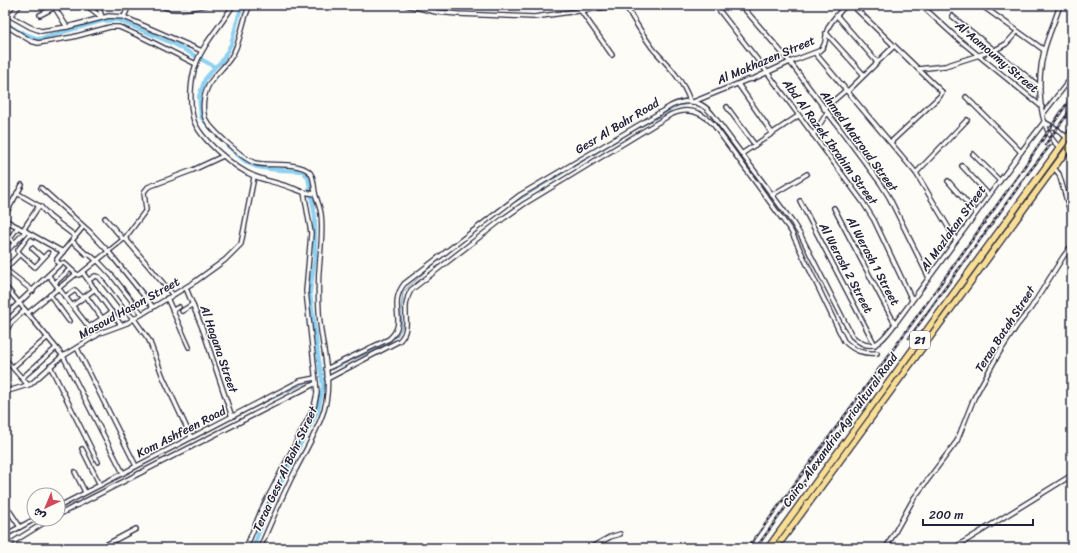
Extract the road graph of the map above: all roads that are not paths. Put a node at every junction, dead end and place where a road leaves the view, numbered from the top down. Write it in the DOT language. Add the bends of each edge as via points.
graph roads {
  1 [pos="59,5"];
  2 [pos="87,5"];
  3 [pos="98,5"];
  4 [pos="129,5"];
  5 [pos="161,5"];
  6 [pos="207,5"];
  7 [pos="233,5"];
  8 [pos="250,5"];
  9 [pos="406,5"];
  10 [pos="624,5"];
  11 [pos="715,5"];
  12 [pos="741,5"];
  13 [pos="846,5"];
  14 [pos="852,5"];
  15 [pos="921,5"];
  16 [pos="981,5"];
  17 [pos="1060,5"];
  18 [pos="18,6"];
  19 [pos="986,7"];
  20 [pos="55,8"];
  21 [pos="581,11"];
  22 [pos="5,13"];
  23 [pos="40,15"];
  24 [pos="10,16"];
  25 [pos="837,16"];
  26 [pos="952,16"];
  27 [pos="101,17"];
  28 [pos="124,17"];
  29 [pos="5,25"];
  30 [pos="66,27"];
  31 [pos="1017,32"];
  32 [pos="826,33"];
  33 [pos="894,46"];
  34 [pos="994,50"];
  35 [pos="1044,50"];
  36 [pos="202,51"];
  37 [pos="815,53"];
  38 [pos="612,55"];
  39 [pos="977,55"];
  40 [pos="790,62"];
  41 [pos="877,62"];
  42 [pos="196,64"];
  43 [pos="918,69"];
  44 [pos="767,72"];
  45 [pos="864,75"];
  46 [pos="1072,77"];
  47 [pos="738,84"];
  48 [pos="1040,87"];
  49 [pos="847,90"];
  50 [pos="966,97"];
  51 [pos="692,101"];
  52 [pos="727,107"];
  53 [pos="1042,107"];
  54 [pos="824,109"];
  55 [pos="661,111"];
  56 [pos="827,113"];
  57 [pos="1043,114"];
  58 [pos="798,116"];
  59 [pos="665,119"];
  60 [pos="967,120"];
  61 [pos="1044,122"];
  62 [pos="1072,131"];
  63 [pos="772,133"];
  64 [pos="813,136"];
  65 [pos="1067,138"];
  66 [pos="891,142"];
  67 [pos="1072,143"];
  68 [pos="755,145"];
  69 [pos="1059,147"];
  70 [pos="1021,152"];
  71 [pos="743,153"];
  72 [pos="973,154"];
  73 [pos="223,156"];
  74 [pos="962,166"];
  75 [pos="1054,168"];
  76 [pos="916,173"];
  77 [pos="807,174"];
  78 [pos="254,176"];
  79 [pos="948,181"];
  80 [pos="1000,181"];
  81 [pos="22,185"];
  82 [pos="41,188"];
  83 [pos="306,192"];
  84 [pos="17,193"];
  85 [pos="314,194"];
  86 [pos="772,195"];
  87 [pos="989,195"];
  88 [pos="800,201"];
  89 [pos="39,206"];
  90 [pos="834,208"];
  91 [pos="976,213"];
  92 [pos="5,215"];
  93 [pos="105,218"];
  94 [pos="1072,218"];
  95 [pos="5,220"];
  96 [pos="18,227"];
  97 [pos="83,227"];
  98 [pos="1072,228"];
  99 [pos="24,231"];
  100 [pos="1072,232"];
  101 [pos="30,234"];
  102 [pos="76,236"];
  103 [pos="124,238"];
  104 [pos="956,240"];
  105 [pos="72,241"];
  106 [pos="15,243"];
  107 [pos="1072,245"];
  108 [pos="32,248"];
  109 [pos="108,251"];
  110 [pos="63,252"];
  111 [pos="5,253"];
  112 [pos="48,253"];
  113 [pos="19,254"];
  114 [pos="44,258"];
  115 [pos="97,260"];
  116 [pos="60,264"];
  117 [pos="5,269"];
  118 [pos="70,269"];
  119 [pos="83,273"];
  120 [pos="76,274"];
  121 [pos="49,276"];
  122 [pos="928,278"];
  123 [pos="89,280"];
  124 [pos="55,283"];
  125 [pos="6,288"];
  126 [pos="59,288"];
  127 [pos="186,288"];
  128 [pos="95,289"];
  129 [pos="33,291"];
  130 [pos="50,295"];
  131 [pos="173,295"];
  132 [pos="65,297"];
  133 [pos="84,297"];
  134 [pos="167,298"];
  135 [pos="912,300"];
  136 [pos="19,302"];
  137 [pos="194,304"];
  138 [pos="72,306"];
  139 [pos="153,307"];
  140 [pos="179,307"];
  141 [pos="173,310"];
  142 [pos="182,310"];
  143 [pos="26,311"];
  144 [pos="112,312"];
  145 [pos="6,314"];
  146 [pos="142,314"];
  147 [pos="102,318"];
  148 [pos="134,319"];
  149 [pos="69,321"];
  150 [pos="895,324"];
  151 [pos="122,325"];
  152 [pos="89,327"];
  153 [pos="5,332"];
  154 [pos="96,336"];
  155 [pos="48,337"];
  156 [pos="876,344"];
  157 [pos="189,346"];
  158 [pos="56,348"];
  159 [pos="77,348"];
  160 [pos="877,353"];
  161 [pos="63,356"];
  162 [pos="5,359"];
  163 [pos="50,366"];
  164 [pos="12,367"];
  165 [pos="326,369"];
  166 [pos="22,378"];
  167 [pos="315,378"];
  168 [pos="327,380"];
  169 [pos="316,384"];
  170 [pos="28,385"];
  171 [pos="5,392"];
  172 [pos="232,417"];
  173 [pos="191,437"];
  174 [pos="82,449"];
  175 [pos="98,462"];
  176 [pos="136,466"];
  177 [pos="75,472"];
  178 [pos="123,473"];
  179 [pos="1072,475"];
  180 [pos="100,485"];
  181 [pos="85,492"];
  182 [pos="66,503"];
  183 [pos="5,504"];
  184 [pos="66,511"];
  185 [pos="26,524"];
  186 [pos="20,527"];
  187 [pos="37,527"];
  188 [pos="136,529"];
  189 [pos="5,530"];
  190 [pos="6,534"];
  191 [pos="620,534"];
  192 [pos="5,546"];
  193 [pos="100,548"];
  194 [pos="246,548"];
  195 [pos="260,548"];
  196 [pos="590,548"];
  197 [pos="621,548"];
  198 [pos="633,548"];
  199 [pos="768,548"];
  200 [pos="776,548"];
  201 [pos="886,548"];
  202 [pos="954,548"];
  1 -- 20 [label="street"];
  2 -- 27 [label="street"];
  3 -- 27 [label="street"];
  4 -- 28 [label="street"];
  5 -- 6 [label="street" via="172,10"];
  7 -- 36 [label="street"];
  8 -- 85 [label="street, Teraa Gesr Al Bahr Street" via="233,55 208,84 204,115 218,134 252,162 308,170"];
  9 -- 21 [label="street" via="436,12 476,16 534,17"];
  10 -- 21 [label="street"];
  10 -- 51 [label="street"];
  11 -- 44 [label="street, Abd Al Razek Ibrahim Street"];
  12 -- 40 [label="street, Ahmed Matroud Street"];
  13 -- 25 [label="street, Al Makhazen Street"];
  14 -- 33 [label="street"];
  15 -- 39 [label="street, Al Aamoumy Street"];
  16 -- 19 [label="street"];
  17 -- 35 [label="street"];
  18 -- 24 [label="street"];
  19 -- 31 [label="street"];
  20 -- 23 [label="street"];
  20 -- 30 [label="street"];
  21 -- 38 [label="street"];
  22 -- 24 [label="street"];
  24 -- 30 [label="street" via="41,31"];
  25 -- 32 [label="street, Al Makhazen Street" via="828,26"];
  25 -- 41 [label="street"];
  26 -- 34 [label="street"];
  27 -- 28 [label="street"];
  27 -- 30 [label="street"];
  28 -- 36 [label="street"];
  29 -- 42 [label="street" via="31,42 38,43 73,37 110,26 119,27"];
  31 -- 34 [label="street" via="1006,44"];
  31 -- 35 [label="street"];
  32 -- 37 [label="street, Al Makhazen Street" via="824,46"];
  32 -- 45 [label="street"];
  33 -- 41 [label="street"];
  33 -- 43 [label="street"];
  34 -- 39 [label="street"];
  34 -- 48 [label="street"];
  35 -- 48 [label="street"];
  36 -- 42 [label="street"];
  37 -- 40 [label="street, Al Makhazen Street"];
  37 -- 49 [label="street"];
  39 -- 43 [label="street" via="945,66"];
  39 -- 53 [label="street, Al Aamoumy Street"];
  40 -- 44 [label="street, Al Makhazen Street"];
  40 -- 54 [label="street, Ahmed Matroud Street"];
  41 -- 45 [label="street"];
  42 -- 73 [label="street" via="192,85 193,116 199,130"];
  43 -- 66 [label="street" via="942,92"];
  44 -- 47 [label="street, Al Makhazen Street" via="753,80"];
  44 -- 58 [label="street, Abd Al Razek Ibrahim Street"];
  45 -- 49 [label="street"];
  46 -- 57 [label="street"];
  47 -- 51 [label="street, Al Makhazen Street"];
  47 -- 63 [label="street"];
  48 -- 53 [label="street"];
  49 -- 54 [label="street"];
  49 -- 66 [label="street"];
  50 -- 70 [label="street"];
  51 -- 55 [label="street, Gesr Al Bahr Road" via="676,104"];
  51 -- 71 [label="street" via="709,110"];
  52 -- 68 [label="street"];
  53 -- 57 [label="street"];
  54 -- 56 [label="street, Ahmed Matroud Street"];
  55 -- 59 [label="street"];
  55 -- 165 [label="street, Gesr Al Bahr Road" via="520,195 409,280 397,295 399,325 394,335"];
  56 -- 64 [label="street"];
  56 -- 122 [label="street, Ahmed Matroud Street" via="883,187"];
  57 -- 61 [label="street"];
  58 -- 63 [label="street"];
  58 -- 64 [label="street, Abd Al Razek Ibrahim Street"];
  59 -- 160 [label="street, Gesr Al Bahr Road" via="685,110 700,113 707,118 791,231 844,341 862,352"];
  59 -- 168 [label="street, Gesr Al Bahr Road" via="524,204 420,283 411,290 406,301 406,328 402,339"];
  60 -- 76 [label="street"];
  61 -- 65 [label="street"];
  61 -- 69 [label="street" via="1050,136"];
  61 -- 70 [label="street, Al Mazlakan Street"];
  62 -- 65 [label="highway, Cairo, Alexandria Agricultural Road / 21"];
  63 -- 68 [label="street"];
  64 -- 135 [label="street, Abd Al Razek Ibrahim Street" via="866,207"];
  65 -- 69 [label="highway, Cairo, Alexandria Agricultural Road / 21"];
  66 -- 76 [label="street"];
  67 -- 75 [label="highway, Cairo, Alexandria Agricultural Road / 21"];
  68 -- 71 [label="street"];
  69 -- 199 [label="highway, Cairo, Alexandria Agricultural Road / 21"];
  70 -- 80 [label="street, Al Mazlakan Street"];
  71 -- 86 [label="street"];
  72 -- 80 [label="street"];
  73 -- 78 [label="street"];
  73 -- 103 [label="street" via="148,187 144,192 146,210"];
  74 -- 87 [label="street"];
  75 -- 94 [label="street" via="1059,174"];
  75 -- 200 [label="highway, Cairo, Alexandria Agricultural Road / 21"];
  76 -- 104 [label="street"];
  77 -- 86 [label="street"];
  78 -- 83 [label="street"];
  78 -- 127 [label="street, Masoud Hason Street" via="241,244"];
  79 -- 91 [label="street"];
  80 -- 87 [label="street, Al Mazlakan Street"];
  81 -- 84 [label="street"];
  82 -- 97 [label="street"];
  83 -- 85 [label="street"];
  83 -- 167 [label="street, Teraa Gesr Al Bahr Street" via="311,233 306,291"];
  84 -- 89 [label="street"];
  84 -- 92 [label="street"];
  85 -- 165 [label="street, Teraa Gesr Al Bahr Street" via="318,199 322,228 318,289"];
  86 -- 156 [label="street" via="801,236 852,336 862,343"];
  87 -- 91 [label="street, Al Mazlakan Street"];
  88 -- 156 [label="street, Al Werash 2 Street"];
  89 -- 99 [label="street"];
  89 -- 102 [label="street"];
  90 -- 150 [label="street, Al Werash 1 Street"];
  91 -- 104 [label="street, Al Mazlakan Street"];
  93 -- 103 [label="street"];
  95 -- 96 [label="street"];
  96 -- 99 [label="street"];
  96 -- 106 [label="street" via="10,238"];
  97 -- 102 [label="street"];
  97 -- 109 [label="street"];
  98 -- 100 [label="street"];
  99 -- 101 [label="street"];
  99 -- 106 [label="street"];
  101 -- 110 [label="street"];
  101 -- 113 [label="street" via="18,250"];
  102 -- 105 [label="street"];
  103 -- 109 [label="street"];
  103 -- 131 [label="street"];
  104 -- 122 [label="street, Al Mazlakan Street"];
  105 -- 110 [label="street"];
  105 -- 115 [label="street"];
  106 -- 111 [label="street"];
  107 -- 201 [label="street, Teraa Batah Street" via="999,353 977,392 957,441 916,495"];
  108 -- 114 [label="street"];
  109 -- 115 [label="street"];
  109 -- 139 [label="street"];
  110 -- 116 [label="street" via="57,260"];
  112 -- 114 [label="street"];
  113 -- 114 [label="street" via="35,266"];
  113 -- 117 [label="street"];
  115 -- 119 [label="street"];
  115 -- 146 [label="street"];
  116 -- 118 [label="street" via="64,263"];
  116 -- 121 [label="street"];
  117 -- 129 [label="street"];
  118 -- 120 [label="street"];
  118 -- 124 [label="street"];
  119 -- 120 [label="street"];
  119 -- 123 [label="street"];
  120 -- 126 [label="street"];
  121 -- 124 [label="street"];
  121 -- 129 [label="street"];
  122 -- 135 [label="street, Al Mazlakan Street"];
  123 -- 128 [label="street"];
  123 -- 148 [label="street" via="98,275"];
  124 -- 126 [label="street"];
  125 -- 136 [label="street"];
  126 -- 130 [label="street"];
  126 -- 132 [label="street"];
  127 -- 131 [label="street, Masoud Hason Street"];
  127 -- 137 [label="street, Al Hagana Street"];
  128 -- 133 [label="street"];
  128 -- 144 [label="street"];
  129 -- 136 [label="street"];
  130 -- 143 [label="street"];
  130 -- 149 [label="street"];
  131 -- 134 [label="street, Masoud Hason Street"];
  132 -- 133 [label="street" via="74,290"];
  132 -- 138 [label="street"];
  133 -- 138 [label="street"];
  133 -- 147 [label="street"];
  134 -- 139 [label="street, Masoud Hason Street"];
  134 -- 141 [label="street"];
  135 -- 150 [label="street, Al Mazlakan Street"];
  136 -- 143 [label="street"];
  136 -- 145 [label="street"];
  137 -- 142 [label="street"];
  137 -- 172 [label="street, Al Hagana Street"];
  138 -- 152 [label="street"];
  139 -- 146 [label="street, Masoud Hason Street"];
  140 -- 141 [label="street"];
  141 -- 157 [label="street"];
  143 -- 153 [label="street" via="11,323"];
  143 -- 155 [label="street"];
  144 -- 147 [label="street"];
  144 -- 151 [label="street"];
  146 -- 148 [label="street, Masoud Hason Street"];
  147 -- 152 [label="street"];
  148 -- 151 [label="street, Masoud Hason Street"];
  148 -- 173 [label="street" via="148,340 162,378"];
  150 -- 156 [label="street, Al Mazlakan Street"];
  151 -- 154 [label="street, Masoud Hason Street"];
  152 -- 154 [label="street"];
  154 -- 159 [label="street, Masoud Hason Street"];
  155 -- 158 [label="street"];
  155 -- 164 [label="street"];
  158 -- 161 [label="street"];
  158 -- 166 [label="street"];
  159 -- 161 [label="street, Masoud Hason Street"];
  159 -- 176 [label="street"];
  161 -- 163 [label="street, Masoud Hason Street"];
  161 -- 178 [label="street"];
  162 -- 164 [label="street"];
  163 -- 170 [label="street, Masoud Hason Street"];
  163 -- 175 [label="street"];
  164 -- 166 [label="street"];
  165 -- 168 [label="street, Teraa Gesr Al Bahr Street"];
  166 -- 170 [label="street"];
  167 -- 169 [label="street, Teraa Gesr Al Bahr Street"];
  167 -- 172 [label="street, Kom Ashfeen Road" via="300,381"];
  168 -- 195 [label="street, Teraa Gesr Al Bahr Street" via="321,417"];
  169 -- 184 [label="street"];
  169 -- 194 [label="street, Teraa Gesr Al Bahr Street" via="314,407 261,511"];
  170 -- 171 [label="street"];
  172 -- 173 [label="street, Kom Ashfeen Road"];
  173 -- 176 [label="street, Kom Ashfeen Road"];
  174 -- 180 [label="street"];
  176 -- 178 [label="street, Kom Ashfeen Road"];
  177 -- 181 [label="street"];
  178 -- 180 [label="street, Kom Ashfeen Road"];
  179 -- 202 [label="street"];
  180 -- 181 [label="street, Kom Ashfeen Road"];
  181 -- 182 [label="street, Kom Ashfeen Road"];
  183 -- 186 [label="street"];
  185 -- 186 [label="street"];
  186 -- 190 [label="street"];
  187 -- 192 [label="street"];
  188 -- 193 [label="street"];
  189 -- 190 [label="street"];
  191 -- 196 [label="street"];
  197 -- 198 [label="street"];
}
